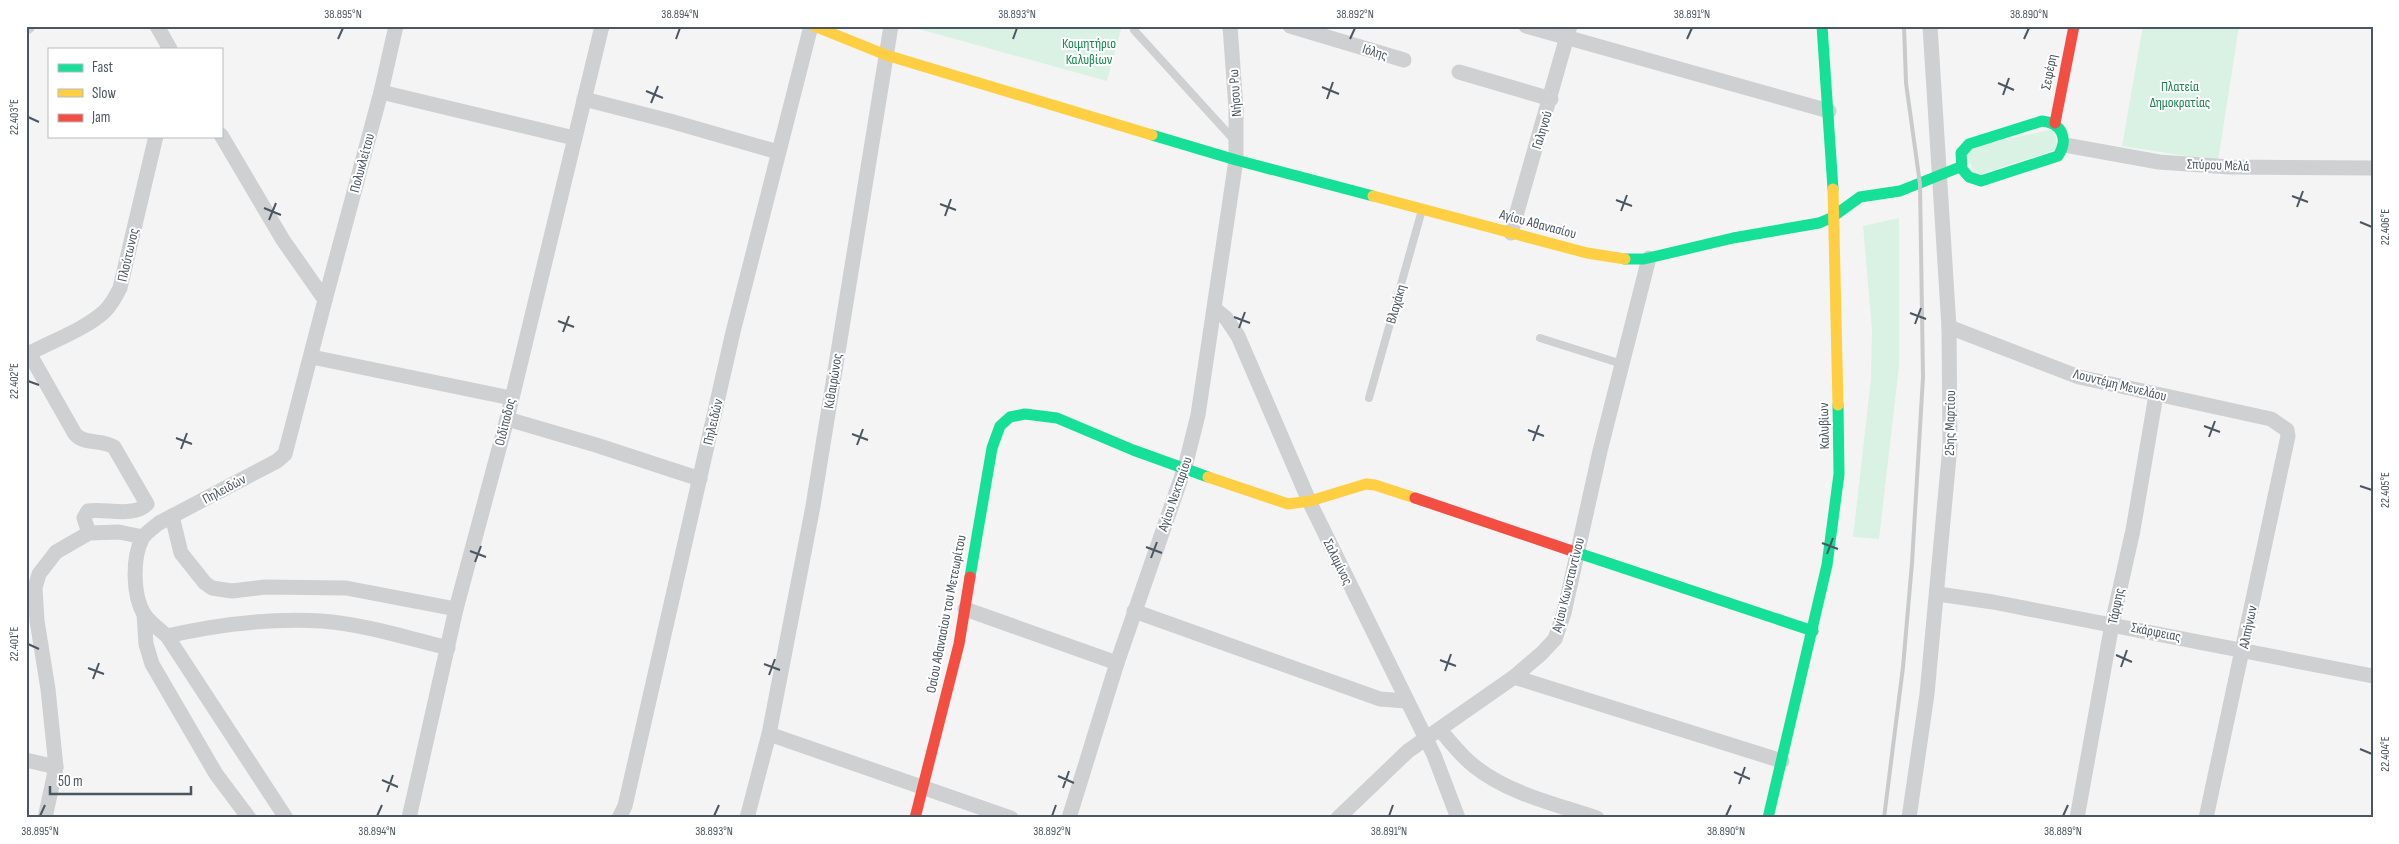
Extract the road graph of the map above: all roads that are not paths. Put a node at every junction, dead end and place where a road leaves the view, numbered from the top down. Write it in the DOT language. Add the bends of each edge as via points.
graph roads {
  1 [pos="157,26"];
  2 [pos="396,26"];
  3 [pos="602,26"];
  4 [pos="813,26"];
  5 [pos="891,26"];
  6 [pos="1230,26"];
  7 [pos="1290,26"];
  8 [pos="1526,26"];
  9 [pos="1822,26"];
  10 [pos="1930,26"];
  11 [pos="2074,26"];
  12 [pos="1134,30"];
  13 [pos="1569,32"];
  14 [pos="169,48"];
  15 [pos="886,56"];
  16 [pos="1404,60"];
  17 [pos="1459,72"];
  18 [pos="382,92"];
  19 [pos="584,99"];
  20 [pos="1551,99"];
  21 [pos="1829,111"];
  22 [pos="2055,123"];
  23 [pos="222,137"];
  24 [pos="156,138"];
  25 [pos="574,138"];
  26 [pos="1237,143"];
  27 [pos="2065,145"];
  28 [pos="778,152"];
  29 [pos="1236,160"];
  30 [pos="1960,167"];
  31 [pos="2373,168"];
  32 [pos="1941,176"];
  33 [pos="1422,209"];
  34 [pos="1834,216"];
  35 [pos="1511,233"];
  36 [pos="1649,258"];
  37 [pos="325,300"];
  38 [pos="1215,309"];
  39 [pos="1949,327"];
  40 [pos="1540,338"];
  41 [pos="28,354"];
  42 [pos="312,357"];
  43 [pos="1622,364"];
  44 [pos="2156,395"];
  45 [pos="511,398"];
  46 [pos="1369,398"];
  47 [pos="507,419"];
  48 [pos="2288,436"];
  49 [pos="1185,467"];
  50 [pos="700,479"];
  51 [pos="1310,503"];
  52 [pos="172,516"];
  53 [pos="89,533"];
  54 [pos="143,537"];
  55 [pos="1578,553"];
  56 [pos="1938,594"];
  57 [pos="456,609"];
  58 [pos="965,609"];
  59 [pos="1134,611"];
  60 [pos="144,614"];
  61 [pos="2112,624"];
  62 [pos="1813,631"];
  63 [pos="167,636"];
  64 [pos="448,648"];
  65 [pos="2244,649"];
  66 [pos="1117,663"];
  67 [pos="2373,676"];
  68 [pos="1514,677"];
  69 [pos="1406,701"];
  70 [pos="1440,730"];
  71 [pos="769,734"];
  72 [pos="1426,739"];
  73 [pos="26,760"];
  74 [pos="1782,761"];
  75 [pos="56,768"];
  76 [pos="923,789"];
  77 [pos="45,818"];
  78 [pos="249,818"];
  79 [pos="286,818"];
  80 [pos="409,818"];
  81 [pos="618,818"];
  82 [pos="747,818"];
  83 [pos="915,818"];
  84 [pos="1011,818"];
  85 [pos="1069,818"];
  86 [pos="1338,818"];
  87 [pos="1458,818"];
  88 [pos="1597,818"];
  89 [pos="1768,818"];
  90 [pos="1910,818"];
  91 [pos="2077,818"];
  92 [pos="2206,818"];
  1 -- 14 [label="street"];
  2 -- 18 [label="street, Πολυκλείτου"];
  3 -- 19 [label="street, Οιδίποδος"];
  4 -- 15 [label="street, Αγίου Αθανασίου"];
  4 -- 28 [label="street, Πηλειδών"];
  5 -- 15 [label="street, Κιθαιρώνος"];
  6 -- 26 [label="street, Νήσου Ρω"];
  7 -- 16 [label="street, Ιόλης"];
  8 -- 13 [label="street"];
  9 -- 21 [label="street, Καλυβίων"];
  10 -- 32 [label="street, 25ης Μαρτίου"];
  11 -- 22 [label="street, Σεφέρη"];
  12 -- 26 [label="lane"];
  13 -- 20 [label="street, Γαληνού"];
  13 -- 21 [label="street"];
  15 -- 29 [label="street, Αγίου Αθανασίου"];
  15 -- 71 [label="street, Κιθαιρώνος" via="813,506"];
  17 -- 20 [label="street"];
  18 -- 25 [label="street"];
  18 -- 37 [label="street, Πολυκλείτου"];
  19 -- 25 [label="street, Οιδίποδος"];
  19 -- 28 [label="street"];
  20 -- 35 [label="street, Γαληνού"];
  21 -- 34 [label="street, Καλυβίων"];
  22 -- 27 [label="street" via="2064,132"];
  22 -- 30 [label="street" via="2042,121 1969,144 1960,154"];
  23 -- 37 [label="street" via="283,240"];
  24 -- 41 [label="street, Πλούτωνος" via="120,288 112,302 94,319"];
  25 -- 45 [label="street, Οιδίποδος"];
  26 -- 29 [label="street, Νήσου Ρω"];
  27 -- 30 [label="street" via="2052,159 1981,182 1968,178"];
  27 -- 31 [label="street, Σπύρου Μελά" via="2159,162 2230,167"];
  28 -- 50 [label="street, Πηλειδών"];
  29 -- 33 [label="street, Αγίου Αθανασίου"];
  29 -- 38 [label="street, Αγίου Νεκταρίου"];
  30 -- 32 [label="street, Αγίου Αθανασίου"];
  32 -- 34 [label="street, Αγίου Αθανασίου" via="1900,190 1860,197"];
  32 -- 39 [label="street, 25ης Μαρτίου"];
  33 -- 35 [label="street, Αγίου Αθανασίου"];
  33 -- 46 [label="lane, Βλαχάκη"];
  34 -- 36 [label="street, Αγίου Αθανασίου" via="1814,225 1733,238"];
  34 -- 62 [label="street, Καλυβίων" via="1839,474 1828,556"];
  35 -- 36 [label="street, Αγίου Αθανασίου" via="1587,253 1628,259"];
  36 -- 43 [label="street, Αγίου Κωνσταντίνου"];
  37 -- 42 [label="street, Πηλειδών"];
  38 -- 49 [label="street, Αγίου Νεκταρίου" via="1198,415"];
  38 -- 51 [label="street, Σαλαμίνος" via="1226,318 1238,336"];
  39 -- 44 [label="street, Λουντέμη Μενελάου" via="2079,377"];
  39 -- 56 [label="street, 25ης Μαρτίου" via="1950,446"];
  40 -- 43 [label="lane"];
  41 -- 53 [label="street" via="75,434 84,440 105,442 114,447 147,504 133,512 88,511 84,518"];
  42 -- 45 [label="street"];
  42 -- 52 [label="street, Πηλειδών" via="285,454"];
  43 -- 55 [label="street, Αγίου Κωνσταντίνου"];
  44 -- 48 [label="street, Λουντέμη Μενελάου" via="2271,419 2288,430"];
  44 -- 61 [label="street, Τάρφης" via="2133,530"];
  45 -- 47 [label="street, Οιδίποδος"];
  47 -- 50 [label="street"];
  47 -- 57 [label="street, Οιδίποδος"];
  48 -- 65 [label="street, Αλπήνων"];
  49 -- 51 [label="street" via="1288,504"];
  49 -- 58 [label="street, Οσίου Αθανασίου του Μετεωρίτου" via="1131,449 1069,422 1029,415 1008,418 1001,425 992,448"];
  49 -- 59 [label="street, Αγίου Νεκταρίου"];
  50 -- 81 [label="street, Πηλειδών" via="625,806"];
  51 -- 55 [label="street" via="1371,484"];
  51 -- 69 [label="street, Σαλαμίνος"];
  52 -- 54 [label="street, Πηλειδών"];
  52 -- 57 [label="street" via="181,553 212,588 232,591 265,587 346,588"];
  53 -- 54 [label="street" via="119,532"];
  53 -- 75 [label="street" via="56,552 39,574 36,588 37,621"];
  54 -- 60 [label="street" via="134,569"];
  55 -- 62 [label="street"];
  55 -- 68 [label="street, Αγίου Κωνσταντίνου" via="1564,613 1554,639"];
  56 -- 61 [label="street, Σκάρφειας"];
  56 -- 90 [label="street, 25ης Μαρτίου"];
  57 -- 64 [label="street, Οιδίποδος"];
  58 -- 66 [label="street"];
  58 -- 76 [label="street, Οσίου Αθανασίου του Μετεωρίτου"];
  59 -- 66 [label="street, Αγίου Νεκταρίου"];
  59 -- 69 [label="street" via="1380,700"];
  60 -- 63 [label="street"];
  60 -- 78 [label="street" via="146,644 152,664 216,774"];
  61 -- 65 [label="street, Σκάρφειας"];
  61 -- 91 [label="street, Τάρφης"];
  62 -- 74 [label="street, Καλυβίων"];
  63 -- 64 [label="street" via="216,624 322,621"];
  63 -- 79 [label="street"];
  64 -- 80 [label="street, Οιδίποδος"];
  65 -- 67 [label="street, Σκάρφειας"];
  65 -- 92 [label="street, Αλπήνων"];
  66 -- 85 [label="street, Αγίου Νεκταρίου"];
  68 -- 70 [label="street, Αγίου Κωνσταντίνου"];
  68 -- 74 [label="street"];
  69 -- 72 [label="street, Σαλαμίνος"];
  70 -- 72 [label="street, Αγίου Κωνσταντίνου"];
  70 -- 88 [label="street" via="1465,758 1496,781"];
  71 -- 76 [label="street"];
  71 -- 82 [label="street, Κιθαιρώνος"];
  72 -- 86 [label="street, Αγίου Κωνσταντίνου" via="1408,751"];
  72 -- 87 [label="street, Σαλαμίνος"];
  73 -- 75 [label="street"];
  74 -- 89 [label="street, Καλυβίων"];
  75 -- 77 [label="street"];
  76 -- 83 [label="street, Οσίου Αθανασίου του Μετεωρίτου"];
  76 -- 84 [label="street"];
}
